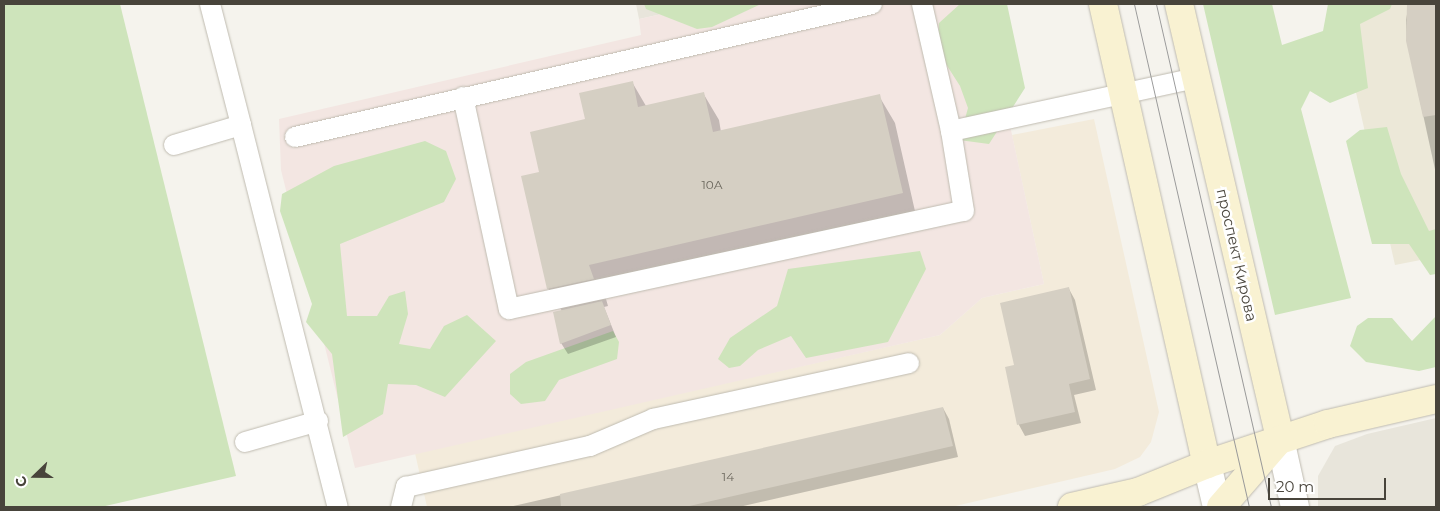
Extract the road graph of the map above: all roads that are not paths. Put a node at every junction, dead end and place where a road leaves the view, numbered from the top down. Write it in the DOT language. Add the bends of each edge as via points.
graph roads {
  1 [pos="210,4"];
  2 [pos="872,4"];
  3 [pos="922,4"];
  4 [pos="1103,4"];
  5 [pos="1179,4"];
  6 [pos="1196,78"];
  7 [pos="1122,93"];
  8 [pos="463,97"];
  9 [pos="241,125"];
  10 [pos="951,131"];
  11 [pos="295,137"];
  12 [pos="174,145"];
  13 [pos="909,363"];
  14 [pos="1436,399"];
  15 [pos="318,421"];
  16 [pos="1280,438"];
  17 [pos="245,442"];
  18 [pos="1207,464"];
  19 [pos="338,507"];
  20 [pos="401,507"];
  21 [pos="1072,507"];
  22 [pos="1219,507"];
  23 [pos="1295,507"];
  1 -- 9 [label="lane"];
  2 -- 8 [label="lane"];
  3 -- 10 [label="lane"];
  4 -- 7 [label="street"];
  5 -- 6 [label="street, проспект Кирова"];
  6 -- 7 [label="lane"];
  6 -- 16 [label="street, проспект Кирова"];
  7 -- 10 [label="lane"];
  7 -- 18 [label="street"];
  8 -- 10 [label="lane" via="509,309 964,211"];
  8 -- 11 [label="lane"];
  9 -- 12 [label="lane"];
  9 -- 15 [label="lane"];
  13 -- 20 [label="lane" via="653,419 590,446 406,486"];
  14 -- 16 [label="street"];
  15 -- 17 [label="lane"];
  15 -- 19 [label="lane"];
  16 -- 18 [label="street"];
  16 -- 22 [label="street"];
  16 -- 23 [label="street, проспект Кирова"];
  18 -- 21 [label="street" via="1138,492"];
  18 -- 22 [label="street"];
}
